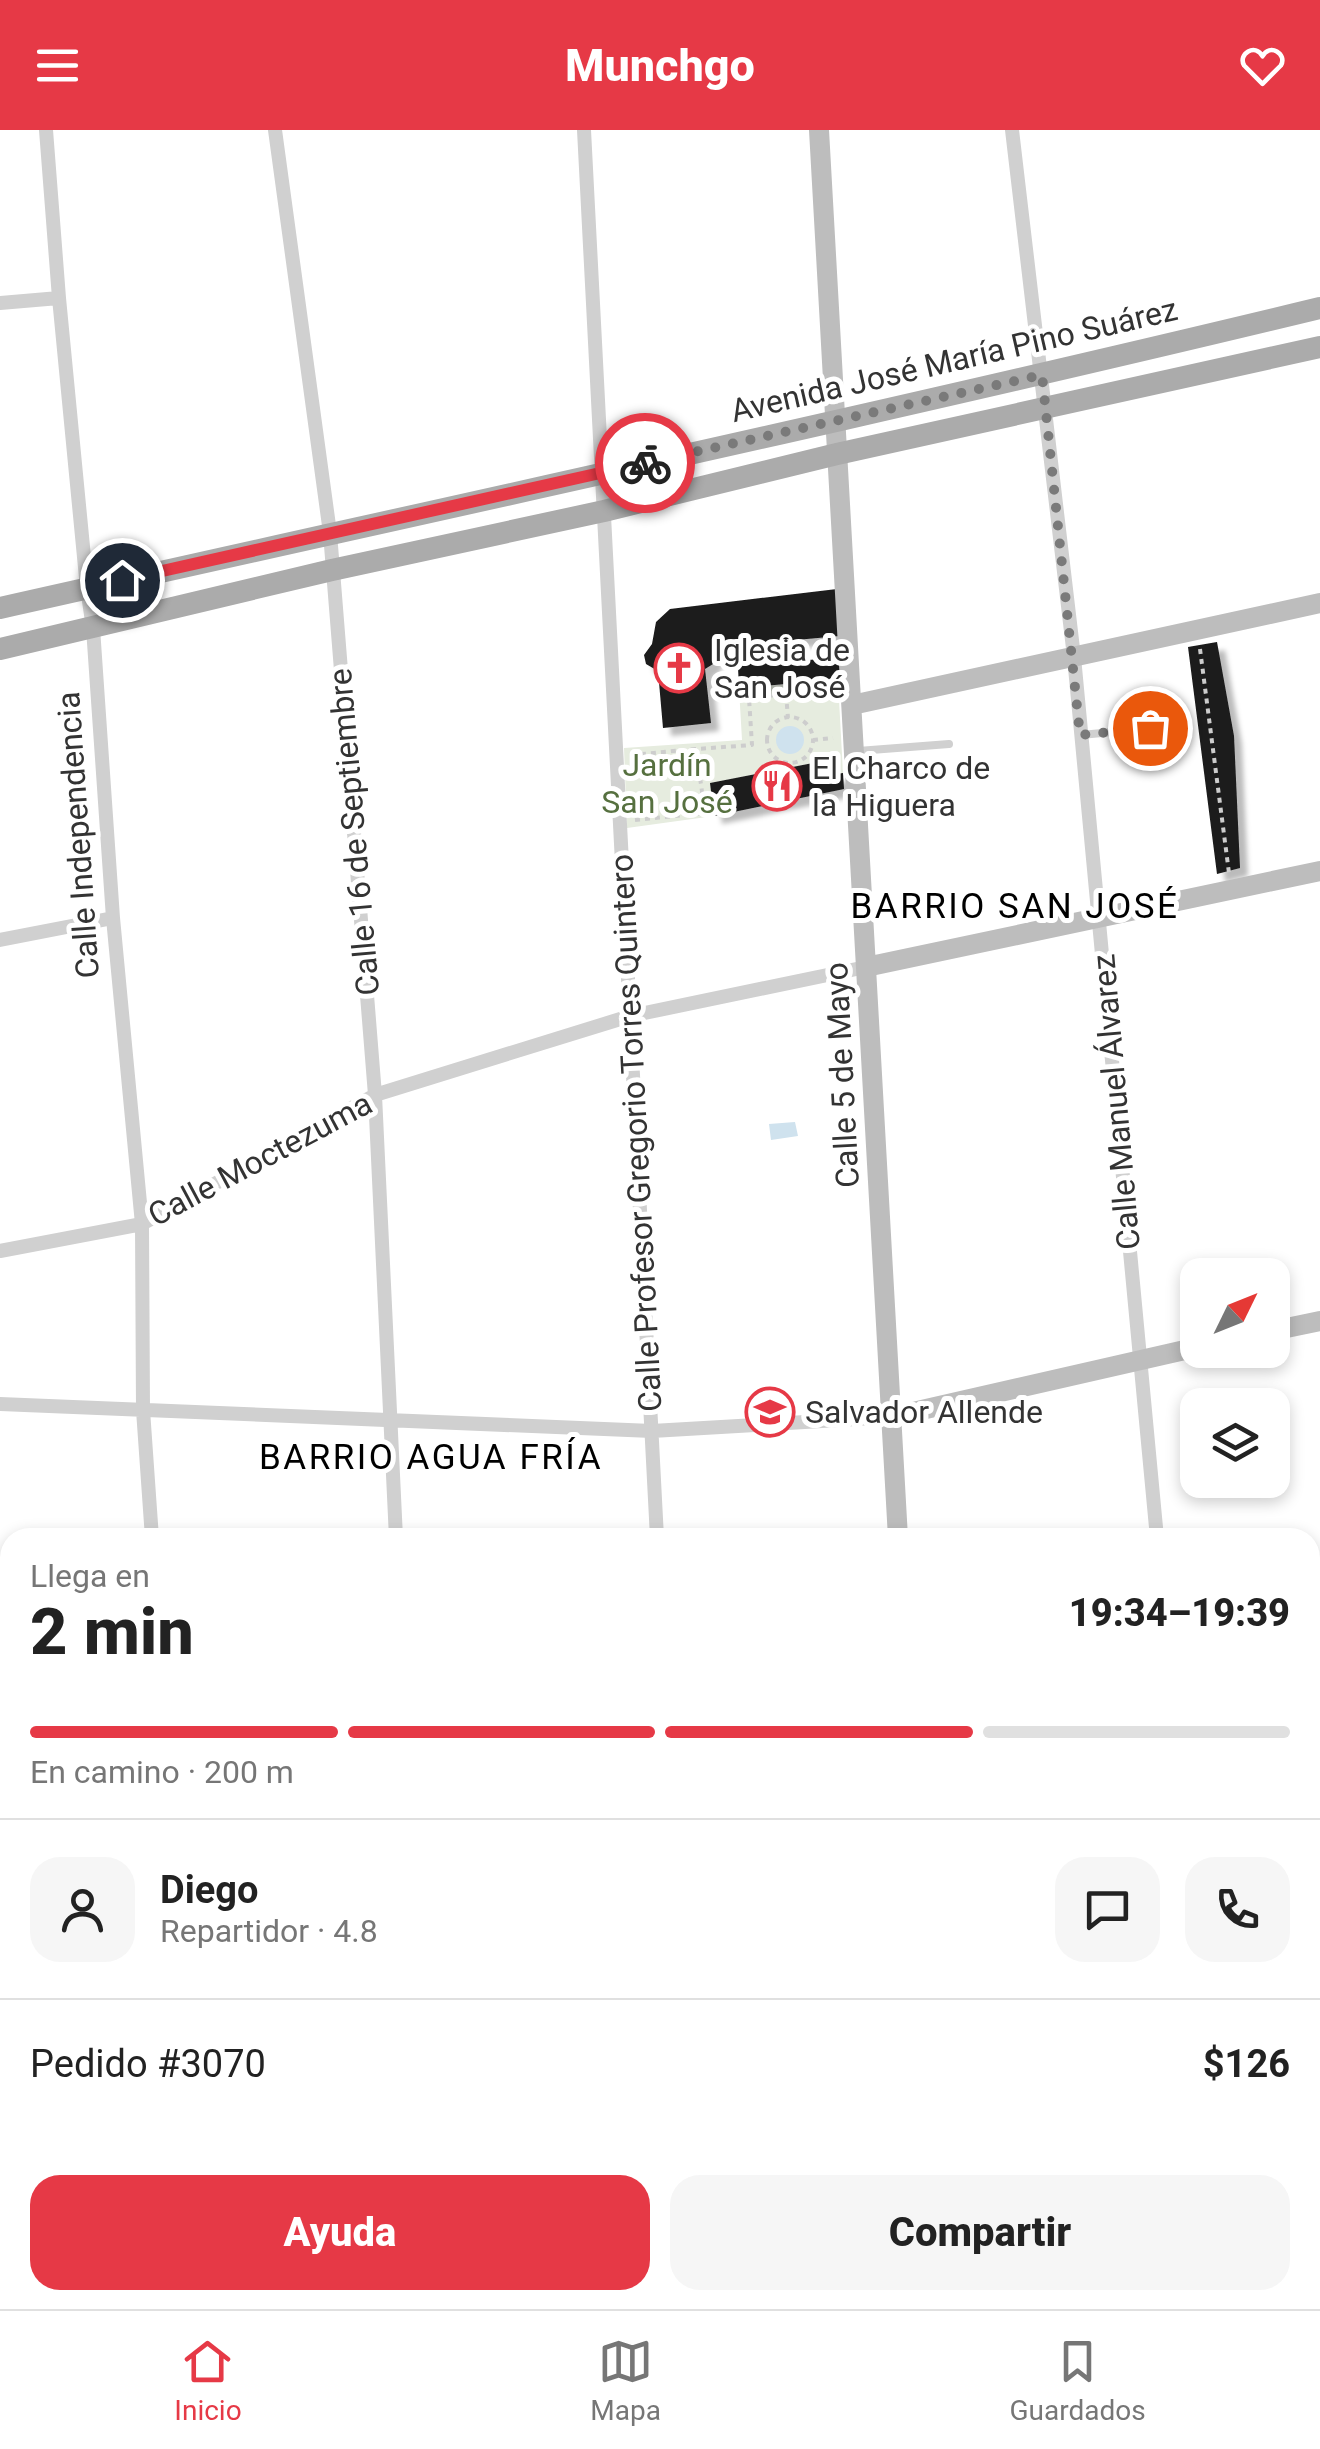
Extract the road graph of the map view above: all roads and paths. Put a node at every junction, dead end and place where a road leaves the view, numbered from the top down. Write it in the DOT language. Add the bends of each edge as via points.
graph roads {
  1 [pos="46,130"];
  2 [pos="275,130"];
  3 [pos="584,130"];
  4 [pos="819,130"];
  5 [pos="1012,130"];
  6 [pos="58,298"];
  7 [pos="0,303"];
  8 [pos="1320,308"];
  9 [pos="1320,347"];
  10 [pos="1042,375"];
  11 [pos="1046,406"];
  12 [pos="836,420"];
  13 [pos="838,454"];
  14 [pos="602,473"];
  15 [pos="604,511"];
  16 [pos="330,533"];
  17 [pos="332,570"];
  18 [pos="87,588"];
  19 [pos="1320,604"];
  20 [pos="0,608"];
  21 [pos="93,628"];
  22 [pos="1198,630"];
  23 [pos="0,649"];
  24 [pos="1074,656"];
  25 [pos="786,694"];
  26 [pos="851,695"];
  27 [pos="788,718"];
  28 [pos="1186,726"];
  29 [pos="1080,735"];
  30 [pos="948,744"];
  31 [pos="696,749"];
  32 [pos="854,751"];
  33 [pos="617,756"];
  34 [pos="620,821"];
  35 [pos="1320,872"];
  36 [pos="1231,890"];
  37 [pos="113,918"];
  38 [pos="1098,918"];
  39 [pos="0,940"];
  40 [pos="866,967"];
  41 [pos="630,1016"];
  42 [pos="375,1095"];
  43 [pos="142,1224"];
  44 [pos="0,1251"];
  45 [pos="1320,1322"];
  46 [pos="1290,1328"];
  47 [pos="1180,1351"];
  48 [pos="1140,1360"];
  49 [pos="0,1404"];
  50 [pos="143,1410"];
  51 [pos="891,1416"];
  52 [pos="390,1422"];
  53 [pos="652,1431"];
  54 [pos="151,1528"];
  55 [pos="395,1528"];
  56 [pos="657,1528"];
  57 [pos="897,1528"];
  58 [pos="1156,1528"];
  1 -- 6 [label="street, Calle Independencia"];
  2 -- 16 [label="street, Calle 16 de Septiembre"];
  3 -- 14 [label="street, Calle Profesor Gregorio Torres Quintero"];
  4 -- 12 [label="street, Calle 5 de Mayo"];
  5 -- 10 [label="street, Calle Manuel Álvarez"];
  6 -- 7 [label="street"];
  6 -- 18 [label="street, Calle Independencia"];
  8 -- 10 [label="main road, Avenida José María Pino Suárez"];
  9 -- 11 [label="main road, Avenida José María Pino Suárez"];
  10 -- 11 [label="street, Calle Manuel Álvarez"];
  10 -- 12 [label="main road, Avenida José María Pino Suárez"];
  11 -- 13 [label="main road, Avenida José María Pino Suárez"];
  11 -- 24 [label="street, Calle Manuel Álvarez"];
  12 -- 13 [label="street, Calle 5 de Mayo"];
  12 -- 14 [label="main road, Avenida José María Pino Suárez"];
  13 -- 15 [label="main road, Avenida José María Pino Suárez"];
  13 -- 26 [label="street, Calle 5 de Mayo"];
  14 -- 15 [label="street, Calle Profesor Gregorio Torres Quintero"];
  14 -- 16 [label="main road, Avenida José María Pino Suárez"];
  15 -- 17 [label="main road, Avenida José María Pino Suárez"];
  15 -- 33 [label="street, Calle Profesor Gregorio Torres Quintero"];
  16 -- 17 [label="street, Calle 16 de Septiembre"];
  16 -- 18 [label="main road, Avenida José María Pino Suárez"];
  17 -- 21 [label="main road, Avenida José María Pino Suárez"];
  17 -- 42 [label="street, Calle 16 de Septiembre"];
  18 -- 20 [label="main road, Avenida José María Pino Suárez"];
  18 -- 21 [label="street, Calle Independencia"];
  19 -- 22 [label="street"];
  21 -- 23 [label="main road, Avenida José María Pino Suárez"];
  21 -- 37 [label="street, Calle Independencia"];
  22 -- 24 [label="street"];
  22 -- 36 [label="path"];
  24 -- 26 [label="street"];
  24 -- 29 [label="street, Calle Manuel Álvarez"];
  25 -- 26 [label="path"];
  25 -- 27 [label="path"];
  25 -- 31 [label="path" via="750,698 752,746"];
  26 -- 32 [label="street, Calle 5 de Mayo"];
  27 -- 27 [label="path" via="771,727 767,742 779,760 793,763 806,758 813,738 800,719"];
  28 -- 29 [label="lane"];
  29 -- 38 [label="street, Calle Manuel Álvarez"];
  30 -- 32 [label="lane"];
  31 -- 33 [label="path"];
  31 -- 34 [label="path" via="705,813"];
  32 -- 40 [label="street, Calle 5 de Mayo"];
  33 -- 34 [label="street, Calle Profesor Gregorio Torres Quintero"];
  34 -- 41 [label="street, Calle Profesor Gregorio Torres Quintero"];
  35 -- 36 [label="street"];
  36 -- 38 [label="street"];
  37 -- 39 [label="street"];
  37 -- 43 [label="street, Calle Independencia"];
  38 -- 40 [label="street"];
  38 -- 48 [label="street, Calle Manuel Álvarez"];
  40 -- 41 [label="street, Calle Moctezuma"];
  40 -- 51 [label="street, Calle 5 de Mayo"];
  41 -- 42 [label="street, Calle Moctezuma"];
  41 -- 53 [label="street, Calle Profesor Gregorio Torres Quintero"];
  42 -- 43 [label="street, Calle Moctezuma"];
  42 -- 52 [label="street, Calle 16 de Septiembre"];
  43 -- 44 [label="street, Calle Moctezuma"];
  43 -- 50 [label="street, Calle Independencia"];
  45 -- 46 [label="street"];
  47 -- 48 [label="street"];
  48 -- 51 [label="street"];
  48 -- 58 [label="street, Calle Manuel Álvarez"];
  49 -- 50 [label="street"];
  50 -- 52 [label="street"];
  50 -- 54 [label="street, Calle Independencia"];
  51 -- 53 [label="street"];
  51 -- 57 [label="street, Calle 5 de Mayo"];
  52 -- 53 [label="street"];
  52 -- 55 [label="street, Calle 16 de Septiembre"];
  53 -- 56 [label="street, Calle Profesor Gregorio Torres Quintero"];
}
